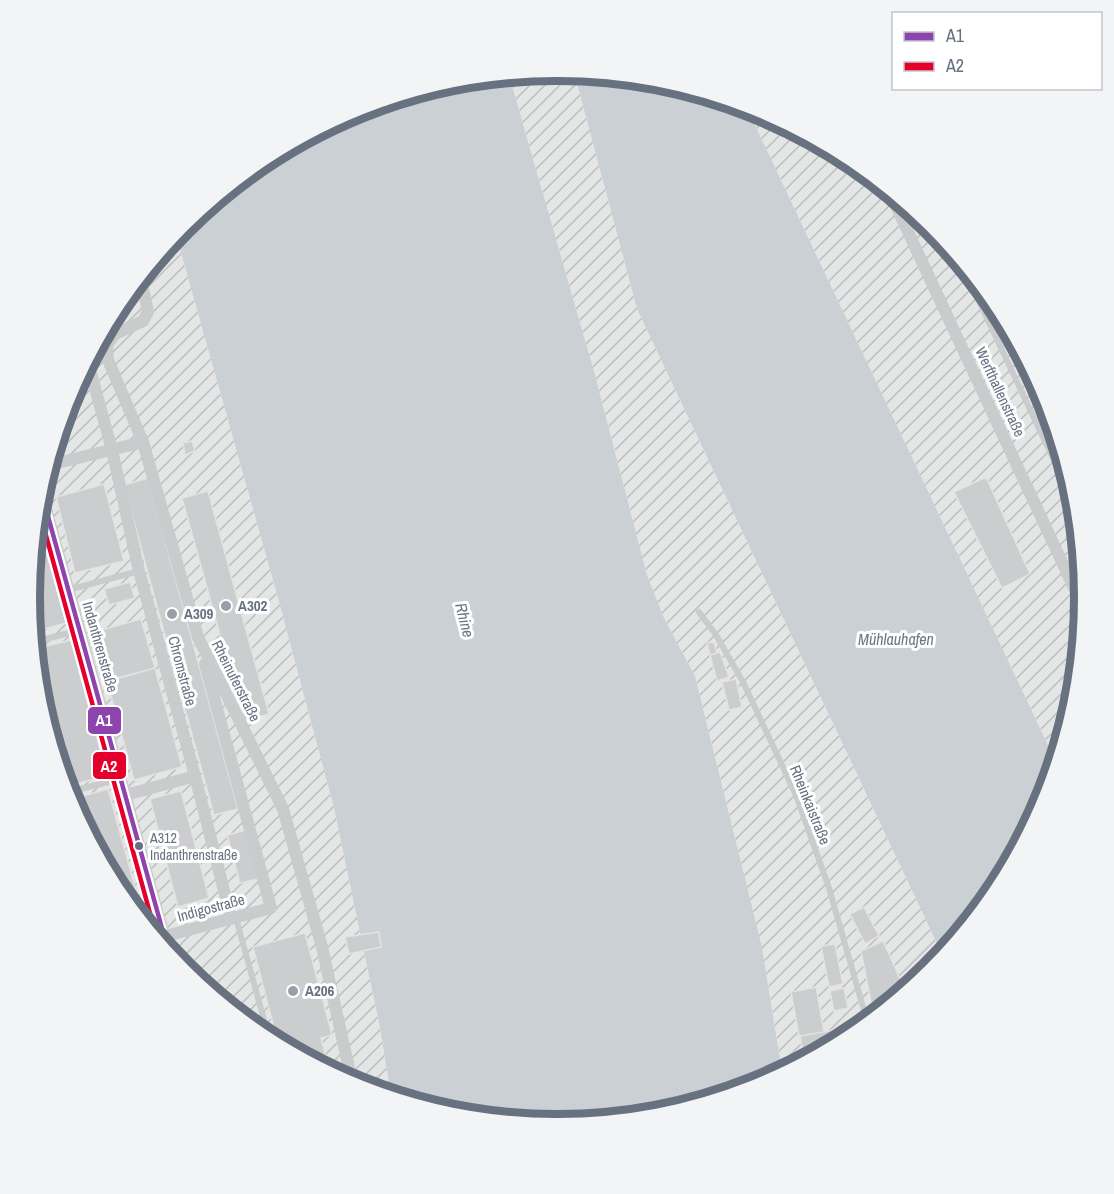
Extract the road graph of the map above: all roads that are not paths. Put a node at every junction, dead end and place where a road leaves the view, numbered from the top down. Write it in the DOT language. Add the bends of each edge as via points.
graph roads {
  1 [pos="897,208"];
  2 [pos="143,288"];
  3 [pos="977,297"];
  4 [pos="91,375"];
  5 [pos="143,442"];
  6 [pos="112,450"];
  7 [pos="58,463"];
  8 [pos="1057,466"];
  9 [pos="47,514"];
  10 [pos="139,571"];
  11 [pos="1073,586"];
  12 [pos="69,590"];
  13 [pos="699,612"];
  14 [pos="80,630"];
  15 [pos="198,637"];
  16 [pos="43,640"];
  17 [pos="195,776"];
  18 [pos="121,779"];
  19 [pos="78,790"];
  20 [pos="126,795"];
  21 [pos="233,918"];
  22 [pos="158,924"];
  23 [pos="167,935"];
  24 [pos="864,1012"];
  25 [pos="264,1022"];
  26 [pos="349,1069"];
  1 -- 11 [label="street, Werfthallenstraße"];
  2 -- 5 [label="street, Rheinuferstraße" via="148,312 143,321 115,333 107,345 108,360"];
  3 -- 8 [label="lane"];
  4 -- 6 [label="street, Chromstraße"];
  5 -- 6 [label="street"];
  5 -- 15 [label="street, Rheinuferstraße"];
  6 -- 7 [label="street"];
  6 -- 10 [label="street, Chromstraße"];
  9 -- 12 [label="street, Indanthrenstraße"];
  10 -- 12 [label="lane"];
  10 -- 17 [label="street, Chromstraße"];
  12 -- 14 [label="street, Indanthrenstraße"];
  13 -- 24 [label="lane, Rheinkaistraße" via="743,682 796,795 829,888"];
  14 -- 16 [label="lane"];
  14 -- 18 [label="street, Indanthrenstraße"];
  15 -- 21 [label="street, Indigostraße" via="271,908"];
  15 -- 26 [label="street, Rheinuferstraße" via="284,809 322,947"];
  17 -- 20 [label="street"];
  17 -- 21 [label="street, Chromstraße"];
  18 -- 19 [label="lane"];
  18 -- 20 [label="street, Indanthrenstraße"];
  20 -- 22 [label="street, Indanthrenstraße"];
  21 -- 23 [label="street, Indigostraße"];
  21 -- 25 [label="lane"];
}
